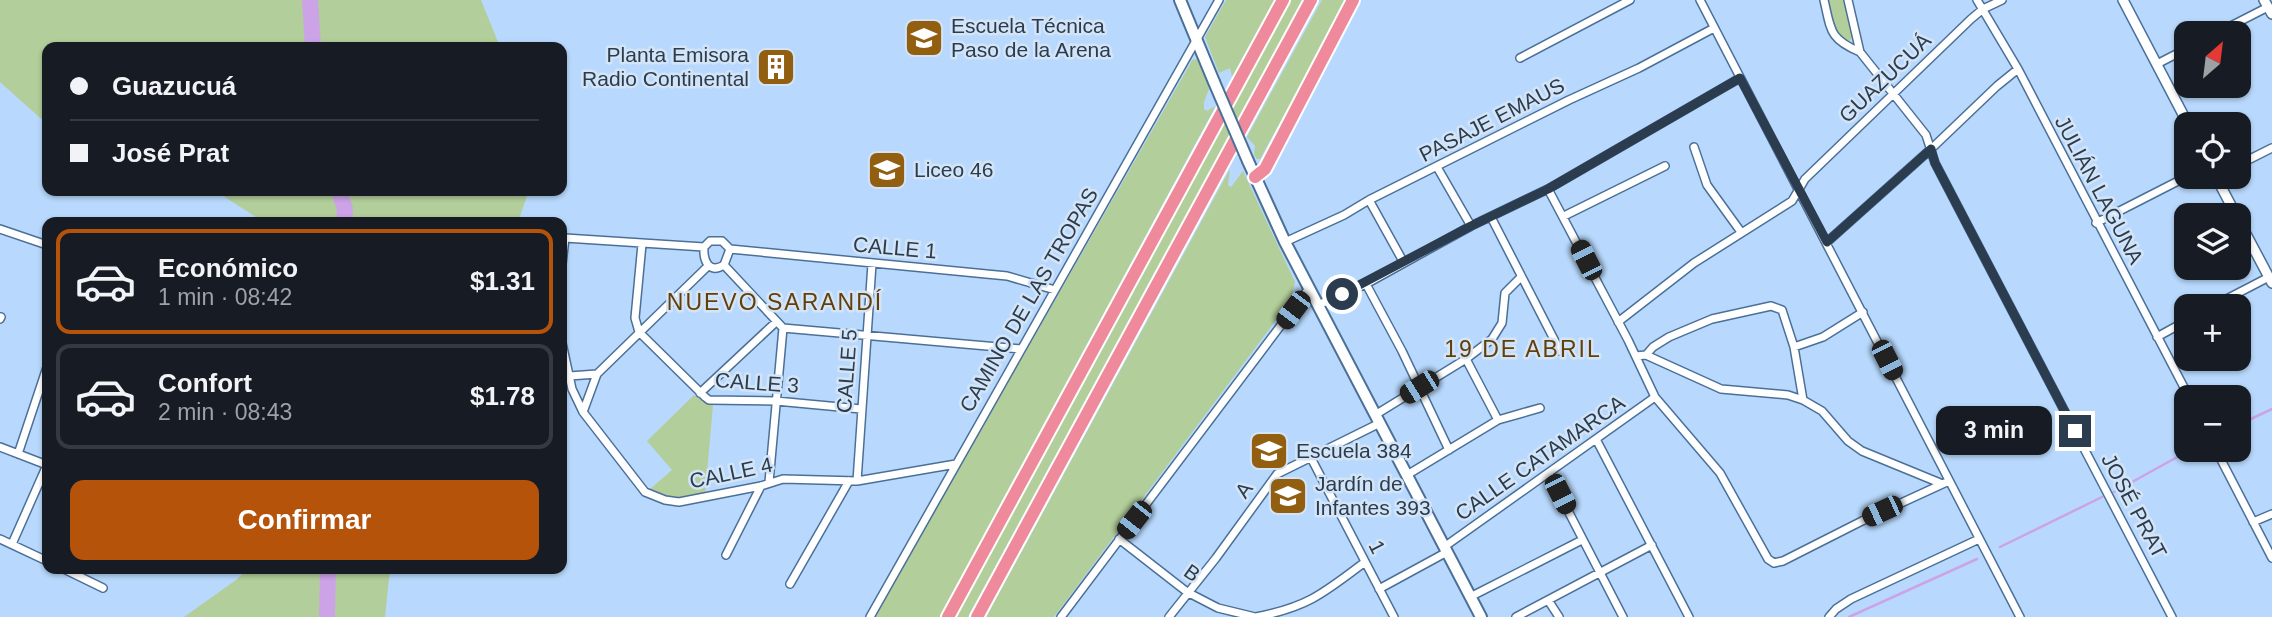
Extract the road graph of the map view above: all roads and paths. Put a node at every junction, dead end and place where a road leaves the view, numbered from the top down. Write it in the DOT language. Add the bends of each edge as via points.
graph roads {
  1 [pos="1180,0"];
  2 [pos="1219,0"];
  3 [pos="1283,0"];
  4 [pos="1311,0"];
  5 [pos="1353,0"];
  6 [pos="1629,0"];
  7 [pos="1700,0"];
  8 [pos="1824,0"];
  9 [pos="1848,0"];
  10 [pos="1978,0"];
  11 [pos="2001,0"];
  12 [pos="2123,0"];
  13 [pos="2268,7"];
  14 [pos="1983,9"];
  15 [pos="2241,21"];
  16 [pos="1714,28"];
  17 [pos="1196,40"];
  18 [pos="1860,52"];
  19 [pos="2174,55"];
  20 [pos="1520,58"];
  21 [pos="2157,64"];
  22 [pos="2018,69"];
  23 [pos="1740,78"];
  24 [pos="1893,94"];
  25 [pos="2182,112"];
  26 [pos="1694,147"];
  27 [pos="2272,148"];
  28 [pos="1931,149"];
  29 [pos="2251,158"];
  30 [pos="1665,166"];
  31 [pos="1437,167"];
  32 [pos="1255,177"];
  33 [pos="2174,183"];
  34 [pos="1548,189"];
  35 [pos="1801,190"];
  36 [pos="1369,200"];
  37 [pos="1564,216"];
  38 [pos="1491,217"];
  39 [pos="2096,223"];
  40 [pos="1471,226"];
  41 [pos="0,229"];
  42 [pos="1741,232"];
  43 [pos="567,238"];
  44 [pos="1285,242"];
  45 [pos="1827,242"];
  46 [pos="42,243"];
  47 [pos="642,244"];
  48 [pos="2251,244"];
  49 [pos="704,247"];
  50 [pos="730,250"];
  51 [pos="1405,262"];
  52 [pos="872,264"];
  53 [pos="724,265"];
  54 [pos="708,266"];
  55 [pos="1521,277"];
  56 [pos="2270,280"];
  57 [pos="1366,284"];
  58 [pos="1309,288"];
  59 [pos="1055,290"];
  60 [pos="2239,294"];
  61 [pos="1318,305"];
  62 [pos="1863,312"];
  63 [pos="1618,322"];
  64 [pos="779,325"];
  65 [pos="2174,328"];
  66 [pos="639,332"];
  67 [pos="867,336"];
  68 [pos="2157,337"];
  69 [pos="1794,347"];
  70 [pos="1021,349"];
  71 [pos="1560,351"];
  72 [pos="1646,355"];
  73 [pos="1636,356"];
  74 [pos="1466,359"];
  75 [pos="567,367"];
  76 [pos="597,374"];
  77 [pos="569,376"];
  78 [pos="42,382"];
  79 [pos="2183,385"];
  80 [pos="1419,387"];
  81 [pos="700,393"];
  82 [pos="1655,397"];
  83 [pos="1803,400"];
  84 [pos="776,401"];
  85 [pos="1540,408"];
  86 [pos="861,410"];
  87 [pos="583,412"];
  88 [pos="1378,419"];
  89 [pos="1499,420"];
  90 [pos="1597,441"];
  91 [pos="0,447"];
  92 [pos="1449,450"];
  93 [pos="18,454"];
  94 [pos="1310,456"];
  95 [pos="2222,462"];
  96 [pos="42,463"];
  97 [pos="956,464"];
  98 [pos="1549,474"];
  99 [pos="1407,475"];
  100 [pos="42,476"];
  101 [pos="853,481"];
  102 [pos="1949,481"];
  103 [pos="765,484"];
  104 [pos="1940,484"];
  105 [pos="2272,514"];
  106 [pos="2253,522"];
  107 [pos="0,539"];
  108 [pos="1119,539"];
  109 [pos="1979,539"];
  110 [pos="1583,540"];
  111 [pos="12,544"];
  112 [pos="1652,545"];
  113 [pos="1445,550"];
  114 [pos="726,555"];
  115 [pos="2272,558"];
  116 [pos="42,559"];
  117 [pos="1365,562"];
  118 [pos="1600,573"];
  119 [pos="74,574"];
  120 [pos="790,584"];
  121 [pos="103,588"];
  122 [pos="1379,589"];
  123 [pos="1187,592"];
  124 [pos="1470,597"];
  125 [pos="1548,600"];
  126 [pos="1285,614"];
  127 [pos="870,617"];
  128 [pos="948,617"];
  129 [pos="977,617"];
  130 [pos="1061,617"];
  131 [pos="1169,617"];
  132 [pos="1255,617"];
  133 [pos="1394,617"];
  134 [pos="1481,617"];
  135 [pos="1516,617"];
  136 [pos="1559,617"];
  137 [pos="1623,617"];
  138 [pos="1689,617"];
  139 [pos="1829,617"];
  140 [pos="2020,617"];
  141 [pos="2172,617"];
  1 -- 17 [label="main road"];
  2 -- 17 [label="street, CAMINO DE LAS TROPAS"];
  3 -- 128 [label="highway"];
  4 -- 129 [label="highway"];
  5 -- 32 [label="highway" via="1265,169"];
  6 -- 20 [label="street"];
  7 -- 16 [label="street"];
  8 -- 18 [label="street" via="1831,31 1840,43"];
  9 -- 18 [label="street"];
  10 -- 14 [label="street, JULIÁN LAGUNA"];
  11 -- 14 [label="street, GUAZUCUÁ"];
  12 -- 21 [label="street"];
  13 -- 15 [label="street"];
  14 -- 22 [label="street, JULIÁN LAGUNA"];
  14 -- 24 [label="street, GUAZUCUÁ"];
  16 -- 23 [label="street"];
  16 -- 31 [label="street, PASAJE EMAUS"];
  17 -- 32 [label="main road, bridge"];
  17 -- 59 [label="street, CAMINO DE LAS TROPAS"];
  18 -- 24 [label="street, JOSÉ PRAT"];
  19 -- 21 [label="street"];
  21 -- 25 [label="street"];
  22 -- 28 [label="street"];
  22 -- 39 [label="street, JULIÁN LAGUNA"];
  23 -- 34 [label="street"];
  23 -- 35 [label="street"];
  24 -- 28 [label="street, JOSÉ PRAT" via="1926,135"];
  24 -- 35 [label="street, GUAZUCUÁ" via="1805,179"];
  26 -- 42 [label="street" via="1707,185"];
  27 -- 29 [label="street"];
  28 -- 45 [label="street"];
  28 -- 141 [label="street, JOSÉ PRAT"];
  30 -- 37 [label="street"];
  31 -- 36 [label="street, PASAJE EMAUS"];
  31 -- 40 [label="street"];
  32 -- 44 [label="main road"];
  33 -- 39 [label="street"];
  34 -- 37 [label="street"];
  34 -- 38 [label="street"];
  35 -- 42 [label="street, GUAZUCUÁ" via="1792,201"];
  35 -- 45 [label="street"];
  36 -- 44 [label="street, PASAJE EMAUS"];
  36 -- 51 [label="street"];
  37 -- 63 [label="street"];
  38 -- 40 [label="street"];
  38 -- 55 [label="street"];
  39 -- 68 [label="street, JULIÁN LAGUNA"];
  40 -- 51 [label="street"];
  41 -- 46 [label="street"];
  42 -- 63 [label="street, GUAZUCUÁ"];
  43 -- 47 [label="street"];
  44 -- 58 [label="main road"];
  45 -- 62 [label="street"];
  47 -- 49 [label="street"];
  47 -- 66 [label="street" via="635,318"];
  48 -- 56 [label="street"];
  49 -- 50 [label="street" via="722,241"];
  49 -- 54 [label="street"];
  50 -- 52 [label="street, CALLE 1"];
  50 -- 53 [label="street"];
  51 -- 57 [label="street"];
  52 -- 59 [label="street, CALLE 1" via="1007,276"];
  52 -- 67 [label="street, CALLE 5"];
  53 -- 54 [label="street"];
  53 -- 64 [label="street"];
  54 -- 66 [label="street"];
  55 -- 71 [label="street"];
  55 -- 74 [label="street, A" via="1505,293 1500,329"];
  56 -- 60 [label="street"];
  57 -- 61 [label="street"];
  57 -- 80 [label="street"];
  58 -- 61 [label="main road"];
  58 -- 108 [label="street"];
  59 -- 70 [label="street, CAMINO DE LAS TROPAS"];
  61 -- 88 [label="main road"];
  62 -- 69 [label="street" via="1823,337"];
  62 -- 102 [label="street"];
  63 -- 73 [label="street"];
  64 -- 67 [label="street"];
  64 -- 81 [label="street"];
  64 -- 84 [label="street"];
  65 -- 68 [label="street"];
  66 -- 76 [label="street"];
  66 -- 81 [label="street, CALLE 3"];
  67 -- 70 [label="street"];
  67 -- 86 [label="street, CALLE 5"];
  68 -- 79 [label="street, JULIÁN LAGUNA"];
  69 -- 72 [label="street" via="1782,310 1772,306 1700,324 1670,337"];
  69 -- 83 [label="street"];
  70 -- 97 [label="street, CAMINO DE LAS TROPAS"];
  72 -- 73 [label="street"];
  72 -- 83 [label="street" via="1721,389"];
  73 -- 82 [label="street"];
  74 -- 80 [label="street, A"];
  74 -- 89 [label="street"];
  75 -- 77 [label="street, CALLE 4"];
  76 -- 77 [label="street"];
  76 -- 87 [label="street"];
  77 -- 87 [label="street, CALLE 4"];
  78 -- 93 [label="street"];
  80 -- 88 [label="street, A"];
  80 -- 92 [label="street"];
  81 -- 84 [label="street, CALLE 3" via="709,400"];
  82 -- 90 [label="street, CALLE CATAMARCA"];
  82 -- 104 [label="street" via="1720,473 1759,546 1774,563"];
  83 -- 104 [label="street" via="1822,411 1862,451"];
  84 -- 86 [label="street, CALLE 3"];
  84 -- 103 [label="street"];
  85 -- 89 [label="street"];
  86 -- 101 [label="street, CALLE 5"];
  87 -- 103 [label="street, CALLE 4" via="645,492 654,497 679,502"];
  88 -- 94 [label="street, A"];
  88 -- 99 [label="main road"];
  89 -- 92 [label="street"];
  90 -- 98 [label="street, CALLE CATAMARCA"];
  90 -- 112 [label="street"];
  91 -- 93 [label="street"];
  92 -- 99 [label="street"];
  93 -- 96 [label="street"];
  94 -- 117 [label="street, 1"];
  94 -- 123 [label="street, A" via="1277,474"];
  95 -- 106 [label="street"];
  97 -- 101 [label="street, CALLE 4"];
  97 -- 127 [label="street, CAMINO DE LAS TROPAS"];
  98 -- 110 [label="street"];
  98 -- 113 [label="street, CALLE CATAMARCA"];
  99 -- 113 [label="main road"];
  100 -- 111 [label="street"];
  101 -- 103 [label="street, CALLE 4" via="783,479"];
  101 -- 120 [label="street, CALLE 5"];
  102 -- 104 [label="street"];
  102 -- 109 [label="street"];
  103 -- 114 [label="street"];
  105 -- 106 [label="street"];
  106 -- 115 [label="street"];
  107 -- 111 [label="street"];
  108 -- 123 [label="street, B"];
  108 -- 130 [label="street"];
  109 -- 139 [label="street" via="1852,599"];
  109 -- 140 [label="street"];
  110 -- 118 [label="street"];
  110 -- 124 [label="street"];
  111 -- 116 [label="street"];
  112 -- 118 [label="street"];
  112 -- 138 [label="street"];
  113 -- 122 [label="street, CALLE CATAMARCA"];
  113 -- 124 [label="main road"];
  117 -- 122 [label="street, 1"];
  117 -- 126 [label="street, B" via="1320,597"];
  118 -- 125 [label="street"];
  118 -- 137 [label="street"];
  119 -- 121 [label="street"];
  122 -- 133 [label="street, 1"];
  123 -- 131 [label="street, A"];
  123 -- 132 [label="street, B" via="1218,608"];
  124 -- 134 [label="main road"];
  125 -- 135 [label="street"];
  125 -- 136 [label="street"];
  126 -- 132 [label="street, B"];
}
